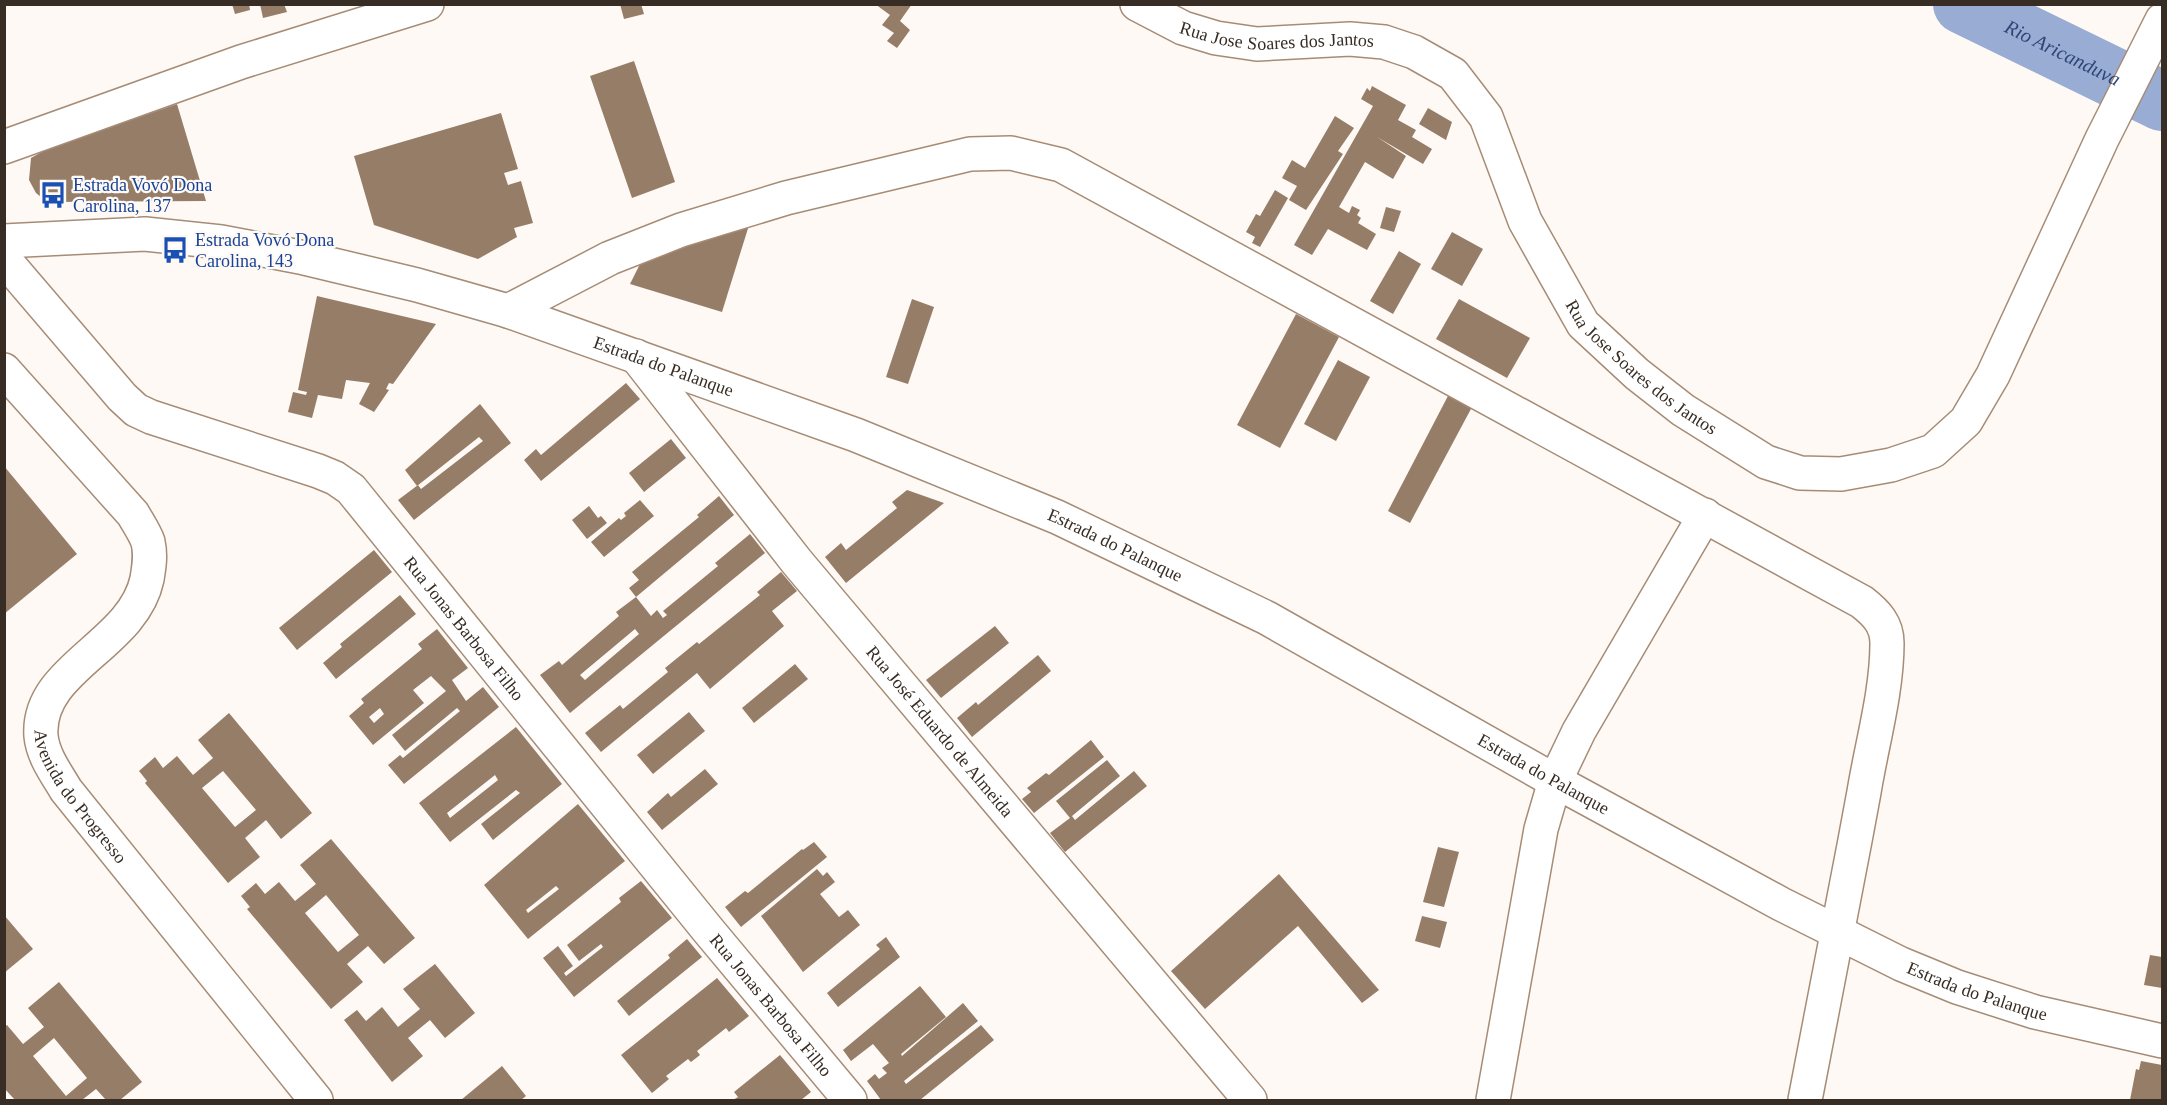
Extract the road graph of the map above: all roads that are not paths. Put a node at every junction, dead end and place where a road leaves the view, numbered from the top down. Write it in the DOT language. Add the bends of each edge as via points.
graph roads {
  1 [pos="427,4"];
  2 [pos="1137,4"];
  3 [pos="2163,20"];
  4 [pos="4,147"];
  5 [pos="4,241"];
  6 [pos="4,259"];
  7 [pos="508,311"];
  8 [pos="636,356"];
  9 [pos="4,369"];
  10 [pos="1705,515"];
  11 [pos="1555,781"];
  12 [pos="1839,932"];
  13 [pos="2163,1041"];
  14 [pos="316,1101"];
  15 [pos="850,1101"];
  16 [pos="1250,1101"];
  17 [pos="1493,1101"];
  18 [pos="1804,1101"];
  1 -- 4 [label="street" via="241,62"];
  2 -- 3 [label="street, Rua Jose Soares dos Jantos" via="1183,28 1216,39 1257,44 1350,39 1384,42 1414,52 1453,74 1486,117 1525,221 1583,324 1683,410 1766,462 1800,473 1841,474 1891,465 1933,451 1966,421 1993,375 2102,139"];
  5 -- 7 [label="street, Estrada do Palanque" via="145,234 221,242 417,285"];
  6 -- 15 [label="street, Rua Jonas Barbosa Filho" via="136,410 318,471 351,489"];
  7 -- 8 [label="street, Estrada do Palanque"];
  7 -- 10 [label="street" via="610,258 681,230 786,198 970,154 1011,153 1061,165"];
  8 -- 11 [label="street, Estrada do Palanque" via="856,435 1057,517 1267,618"];
  8 -- 16 [label="street, Rua José Eduardo de Almeida" via="797,562"];
  9 -- 14 [label="street, Avenida do Progresso" via="133,514 148,541 150,563 140,603 128,621 57,685 42,721 45,753 66,790"];
  10 -- 11 [label="street" via="1579,731"];
  10 -- 12 [label="street" via="1862,602 1884,625 1887,641 1882,691"];
  11 -- 12 [label="street, Estrada do Palanque"];
  11 -- 17 [label="street" via="1541,829"];
  12 -- 13 [label="street, Estrada do Palanque" via="1957,987 2034,1012"];
  12 -- 18 [label="street"];
}
